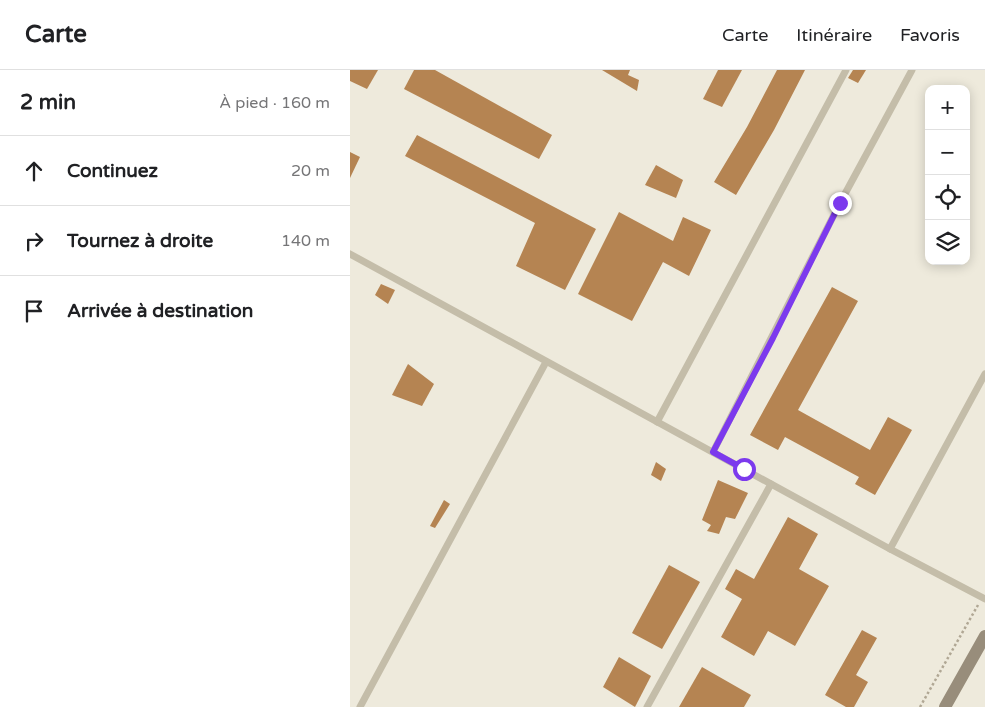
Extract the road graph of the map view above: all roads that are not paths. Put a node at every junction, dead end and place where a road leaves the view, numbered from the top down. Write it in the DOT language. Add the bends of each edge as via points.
graph roads {
  1 [pos="846,70"];
  2 [pos="912,70"];
  3 [pos="350,254"];
  4 [pos="546,362"];
  5 [pos="985,374"];
  6 [pos="657,422"];
  7 [pos="713,452"];
  8 [pos="771,484"];
  9 [pos="890,549"];
  10 [pos="983,598"];
  11 [pos="985,636"];
  12 [pos="360,707"];
  13 [pos="646,707"];
  14 [pos="945,707"];
  1 -- 6 [label="lane"];
  2 -- 7 [label="lane"];
  3 -- 4 [label="lane"];
  4 -- 6 [label="lane"];
  4 -- 12 [label="lane"];
  5 -- 9 [label="lane"];
  6 -- 7 [label="lane"];
  7 -- 8 [label="lane"];
  8 -- 9 [label="lane"];
  8 -- 13 [label="lane"];
  9 -- 10 [label="lane"];
  11 -- 14 [label="street"];
}
